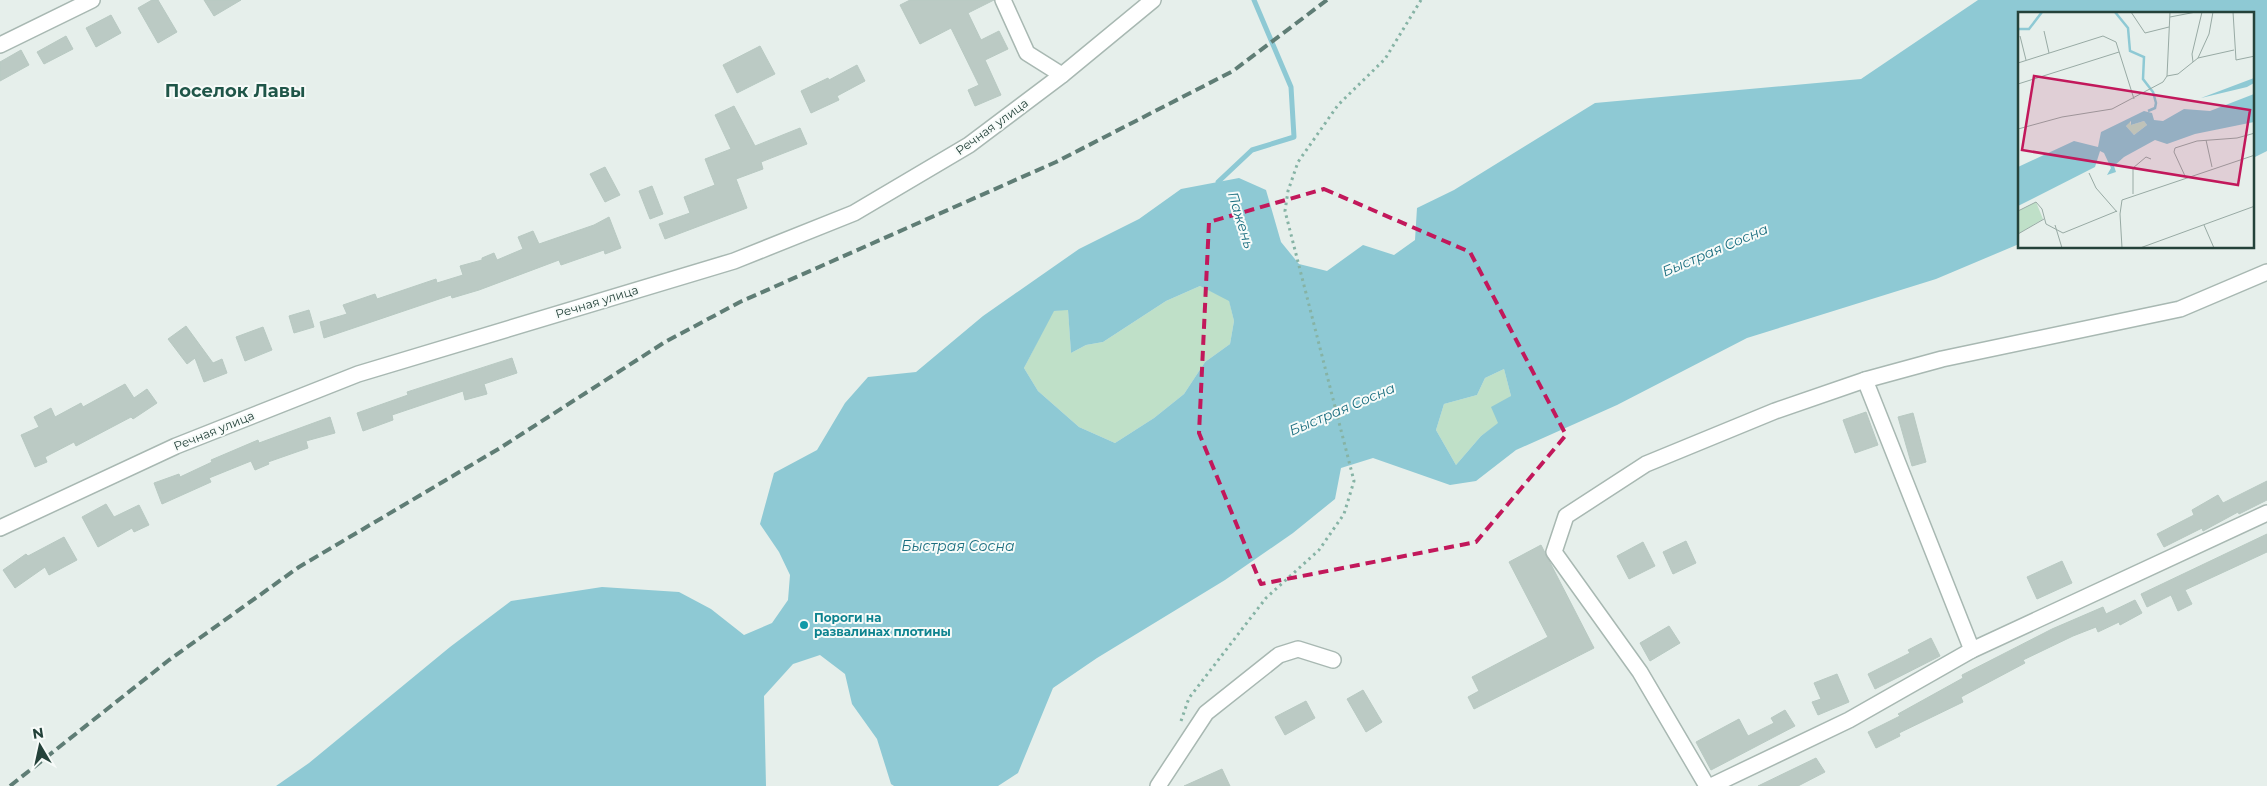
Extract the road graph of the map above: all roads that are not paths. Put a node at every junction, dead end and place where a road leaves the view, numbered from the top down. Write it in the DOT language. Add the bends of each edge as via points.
graph roads {
  1 [pos="92,0"];
  2 [pos="1003,0"];
  3 [pos="1153,0"];
  4 [pos="0,45"];
  5 [pos="1062,75"];
  6 [pos="2267,272"];
  7 [pos="1865,380"];
  8 [pos="2267,513"];
  9 [pos="0,528"];
  10 [pos="1972,650"];
  11 [pos="1333,660"];
  12 [pos="1158,786"];
  13 [pos="1707,786"];
  14 [pos="1711,786"];
  1 -- 4 [label="street"];
  2 -- 5 [label="street" via="1027,52"];
  3 -- 5 [label="street, Речная улица"];
  5 -- 9 [label="street, Речная улица" via="969,145 854,213 734,261 358,374 176,446"];
  6 -- 7 [label="street" via="2180,309 1942,359"];
  7 -- 10 [label="street"];
  7 -- 13 [label="street" via="1774,410 1646,464 1566,516 1554,552 1640,672"];
  8 -- 10 [label="street"];
  10 -- 14 [label="street" via="1848,720"];
  11 -- 12 [label="street" via="1298,649 1279,655 1206,713"];
}
